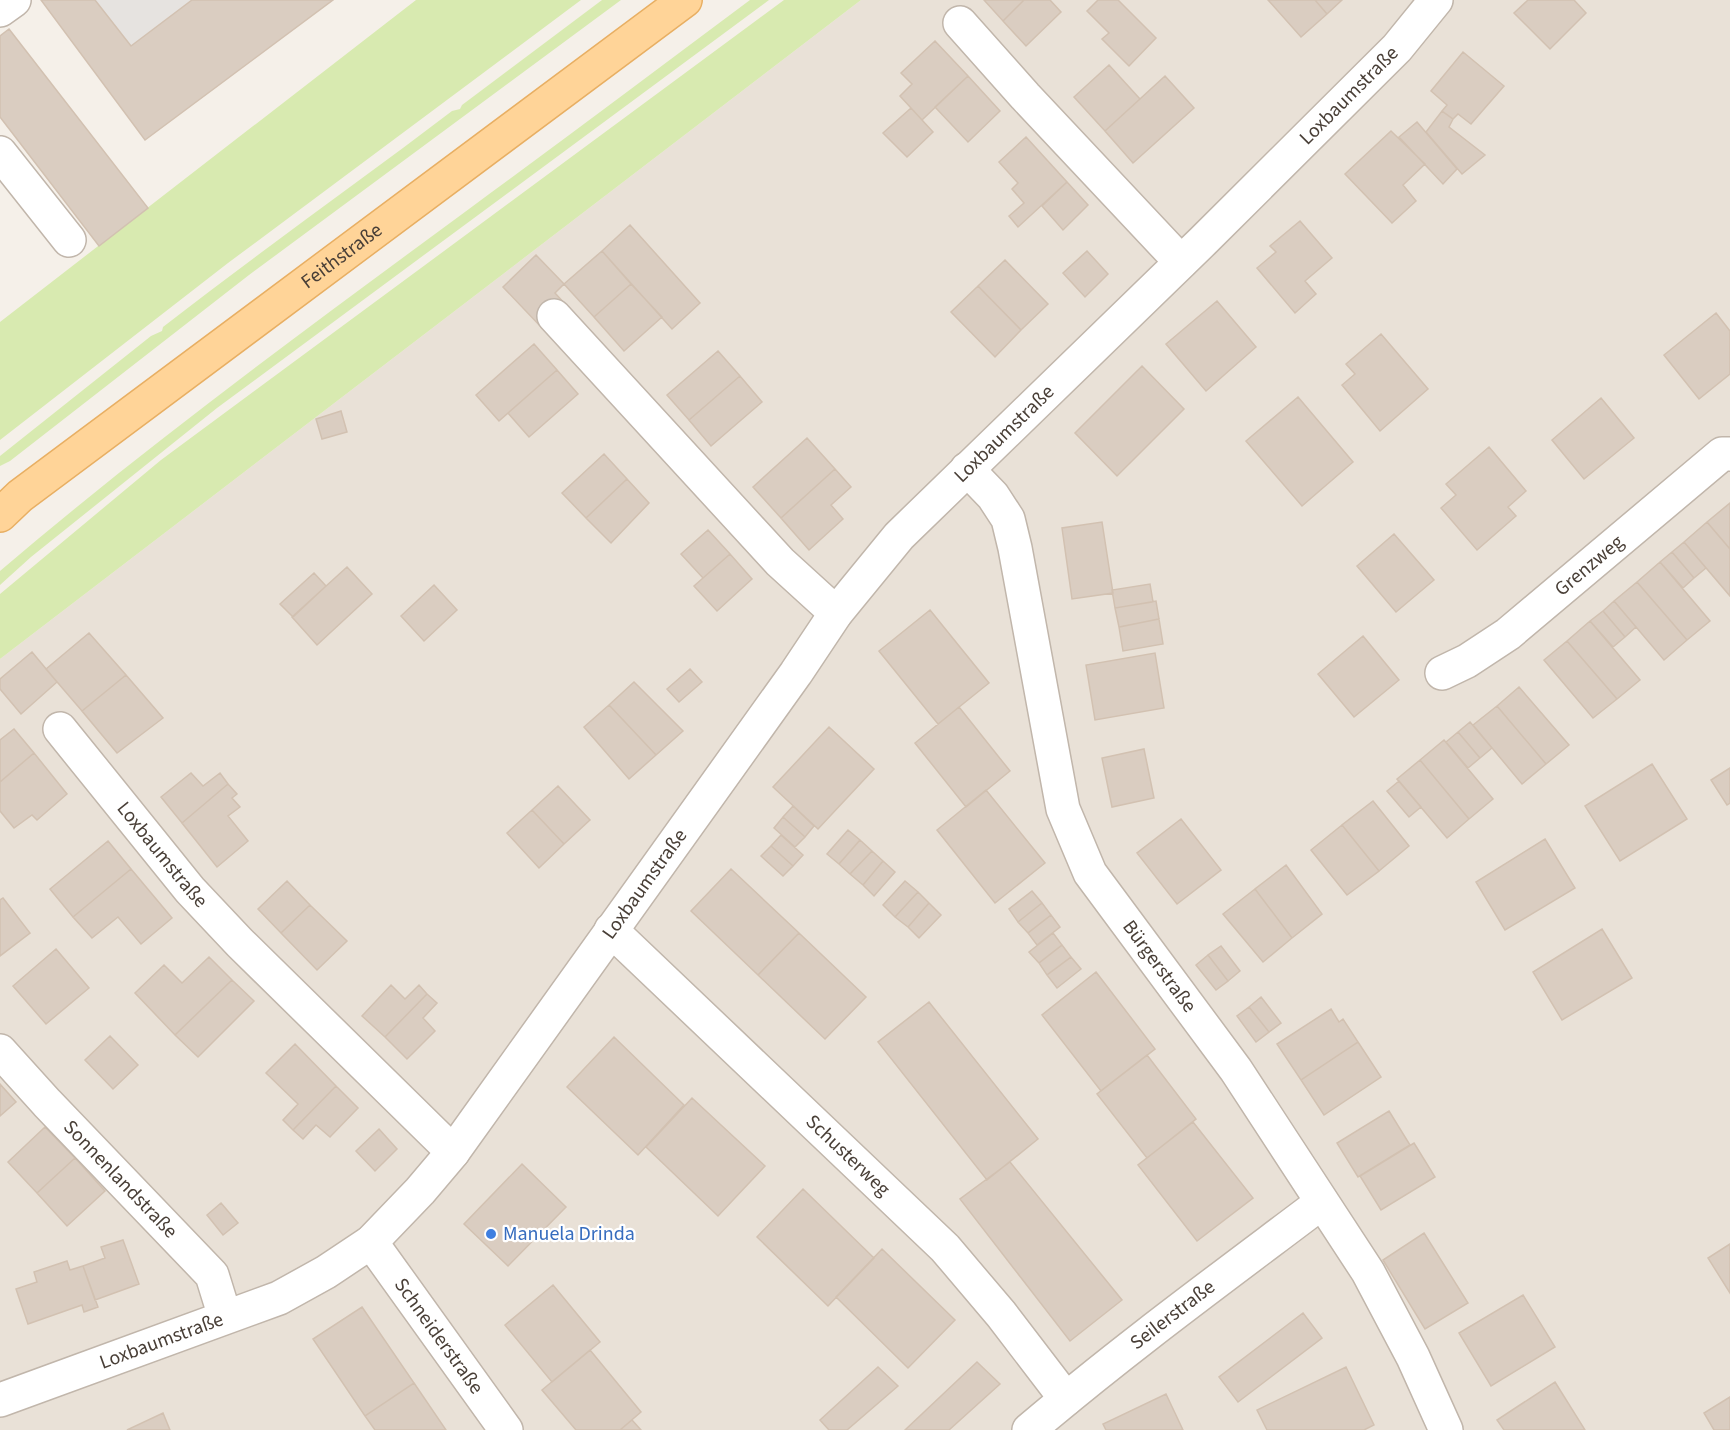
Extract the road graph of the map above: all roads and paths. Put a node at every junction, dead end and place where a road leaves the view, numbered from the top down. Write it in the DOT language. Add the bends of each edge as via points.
graph roads {
  1 [pos="14,0"];
  2 [pos="685,0"];
  3 [pos="1436,0"];
  4 [pos="0,10"];
  5 [pos="960,23"];
  6 [pos="0,153"];
  7 [pos="69,240"];
  8 [pos="1181,262"];
  9 [pos="554,316"];
  10 [pos="1730,454"];
  11 [pos="967,469"];
  12 [pos="0,515"];
  13 [pos="837,613"];
  14 [pos="1442,673"];
  15 [pos="60,729"];
  16 [pos="610,930"];
  17 [pos="0,1051"];
  18 [pos="453,1152"];
  19 [pos="1321,1203"];
  20 [pos="371,1242"];
  21 [pos="225,1317"];
  22 [pos="1066,1399"];
  23 [pos="0,1400"];
  24 [pos="506,1430"];
  25 [pos="1029,1430"];
  26 [pos="1446,1430"];
  1 -- 4 [label="street"];
  2 -- 12 [label="main road, Feithstraße" via="20,496"];
  3 -- 8 [label="street, Loxbaumstraße" via="1397,48"];
  5 -- 8 [label="street"];
  6 -- 7 [label="street"];
  8 -- 11 [label="street, Loxbaumstraße"];
  9 -- 13 [label="street" via="780,562"];
  10 -- 14 [label="street, Grenzweg" via="1722,454 1508,634"];
  11 -- 13 [label="street, Loxbaumstraße" via="899,536"];
  11 -- 19 [label="street, Bürgerstraße" via="1008,519 1063,809 1090,873 1236,1070"];
  13 -- 16 [label="street, Loxbaumstraße"];
  15 -- 18 [label="street, Loxbaumstraße" via="190,890"];
  16 -- 18 [label="street, Loxbaumstraße"];
  16 -- 22 [label="street, Schusterweg" via="945,1248"];
  17 -- 21 [label="street, Sonnenlandstraße" via="212,1275"];
  18 -- 20 [label="street, Loxbaumstraße"];
  19 -- 22 [label="street, Seilerstraße"];
  19 -- 26 [label="street, Bürgerstraße" via="1368,1272"];
  20 -- 21 [label="street, Loxbaumstraße" via="279,1299"];
  20 -- 24 [label="street, Schneiderstraße"];
  21 -- 23 [label="street, Loxbaumstraße"];
  22 -- 25 [label="street, Seilerstraße"];
}
